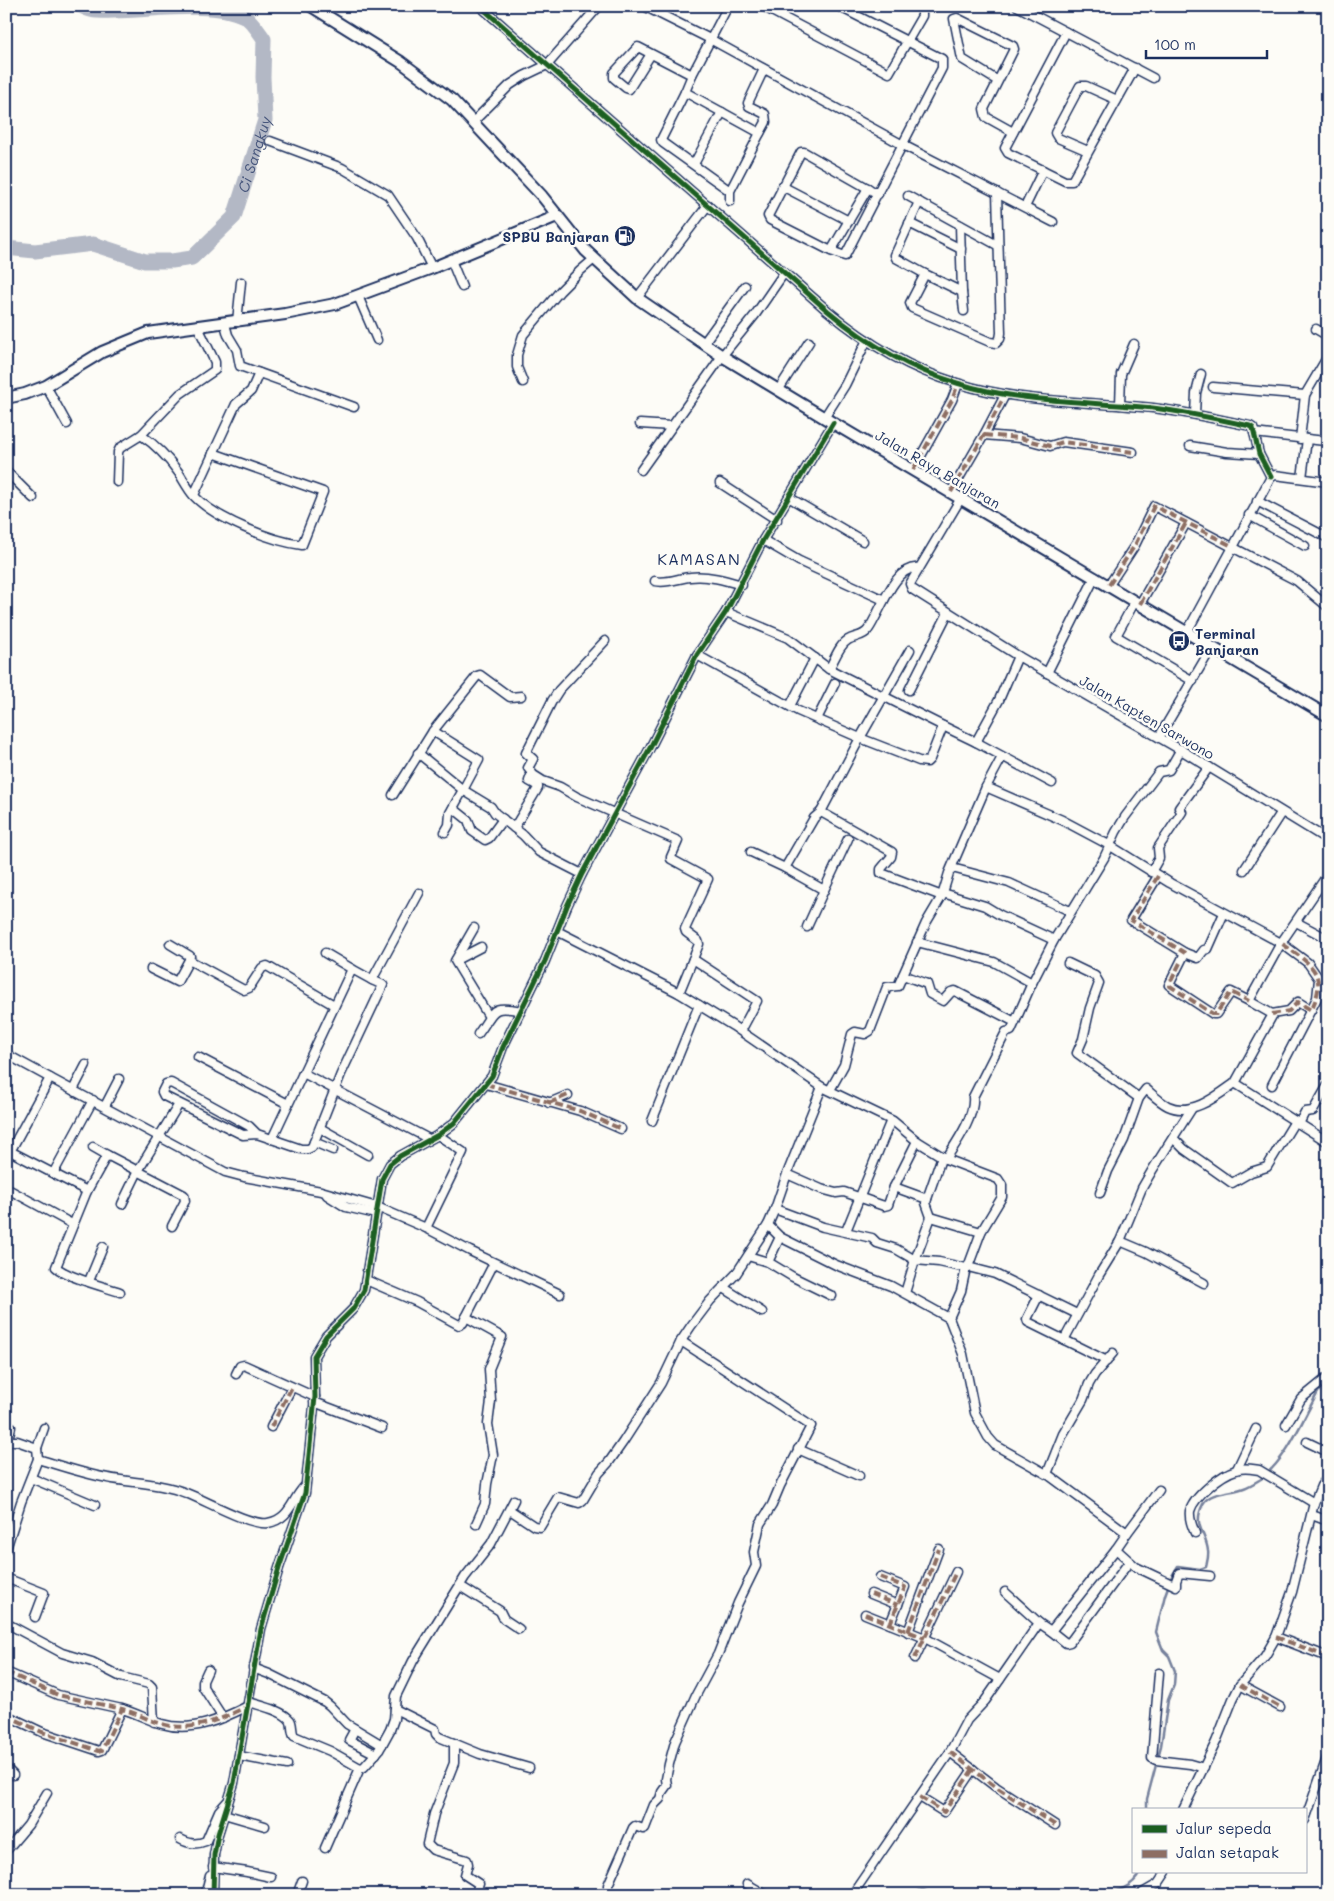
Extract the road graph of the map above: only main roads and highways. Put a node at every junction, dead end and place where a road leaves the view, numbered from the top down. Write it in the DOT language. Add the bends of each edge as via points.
graph roads {
  1 [pos="314,7"];
  2 [pos="557,216"];
  3 [pos="6,398"];
  4 [pos="1328,716"];
  1 -- 2 [label="main road, Jalan Raya Banjaran" via="395,58 452,100"];
  2 -- 3 [label="main road" via="432,268 324,306 225,324 148,333 102,352 46,386"];
  2 -- 4 [label="main road, Jalan Raya Banjaran" via="594,260 637,298 722,356"];
}
